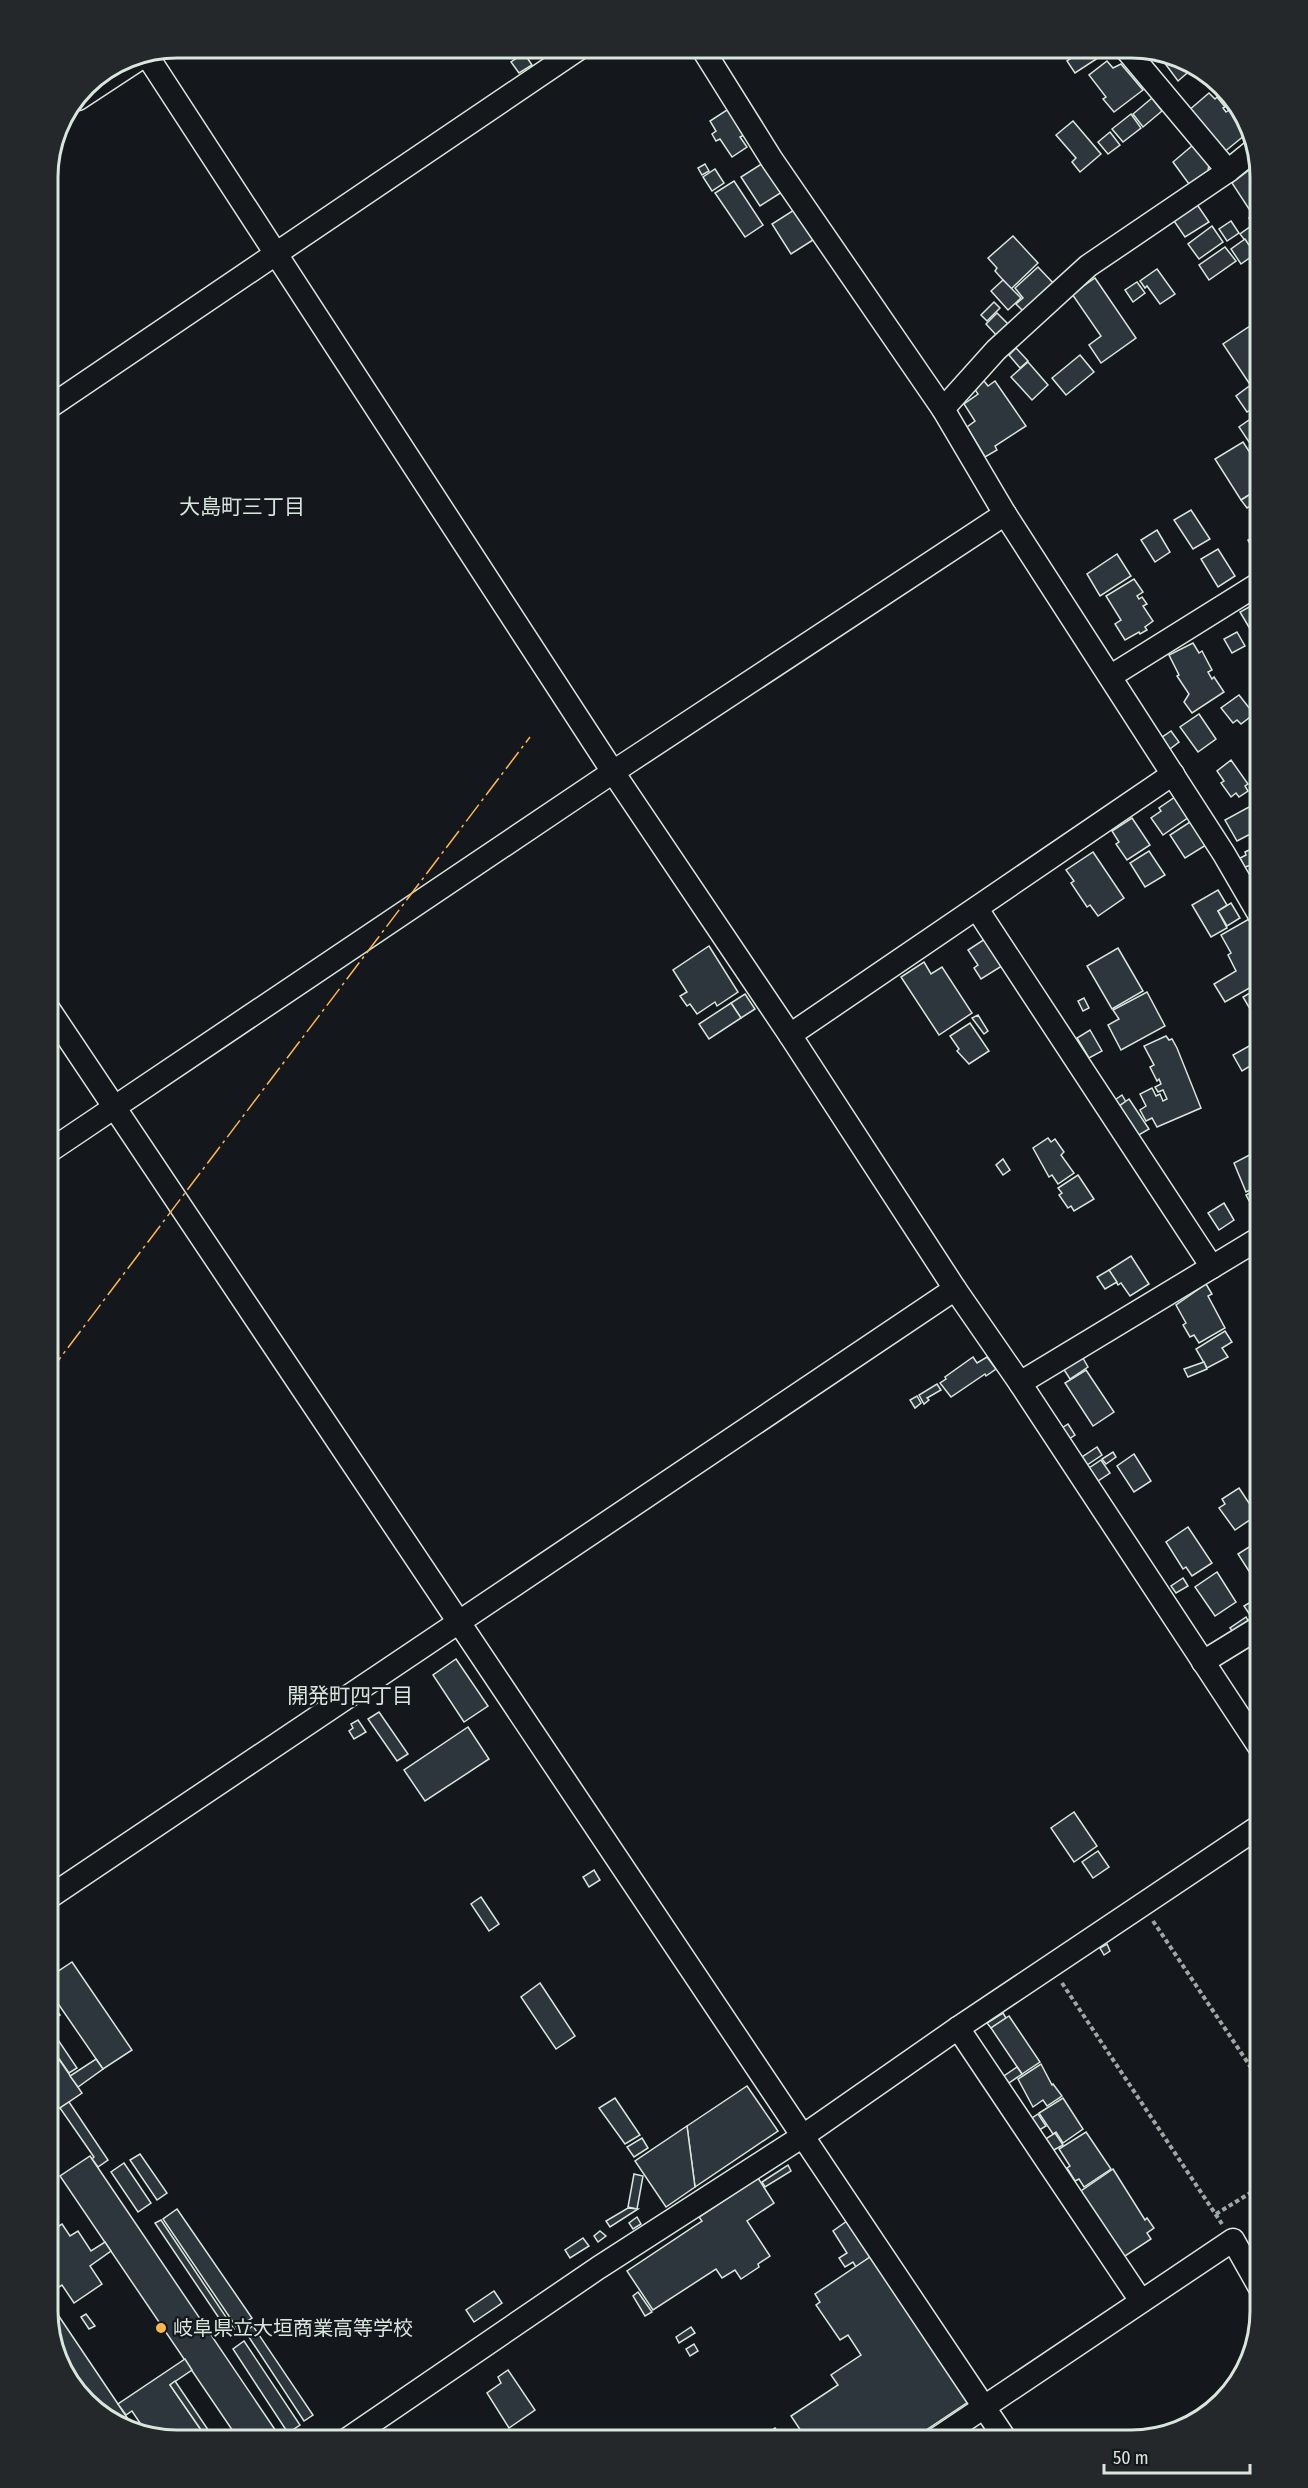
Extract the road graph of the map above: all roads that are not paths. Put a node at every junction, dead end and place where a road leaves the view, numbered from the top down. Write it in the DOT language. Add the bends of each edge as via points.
graph roads {
  1 [pos="564,59"];
  2 [pos="709,59"];
  3 [pos="1134,59"];
  4 [pos="151,62"];
  5 [pos="1247,156"];
  6 [pos="1228,171"];
  7 [pos="277,254"];
  8 [pos="59,401"];
  9 [pos="943,409"];
  10 [pos="1005,513"];
  11 [pos="1250,589"];
  12 [pos="1111,676"];
  13 [pos="613,772"];
  14 [pos="1173,774"];
  15 [pos="1250,900"];
  16 [pos="977,909"];
  17 [pos="59,1024"];
  18 [pos="790,1035"];
  19 [pos="115,1107"];
  20 [pos="59,1145"];
  21 [pos="1250,1245"];
  22 [pos="1212,1267"];
  23 [pos="955,1289"];
  24 [pos="1020,1383"];
  25 [pos="458,1621"];
  26 [pos="1250,1633"];
  27 [pos="1203,1662"];
  28 [pos="1250,1733"];
  29 [pos="1250,1833"];
  30 [pos="58,1891"];
  31 [pos="958,2028"];
  32 [pos="803,2136"];
  33 [pos="1250,2270"];
  34 [pos="1141,2301"];
  35 [pos="983,2407"];
  36 [pos="362,2429"];
  37 [pos="950,2430"];
  38 [pos="999,2430"];
  1 -- 7 [label="street"];
  2 -- 9 [label="street" via="772,160"];
  3 -- 6 [label="street"];
  4 -- 7 [label="street"];
  5 -- 6 [label="street"];
  6 -- 9 [label="street" via="1088,266 996,350"];
  7 -- 8 [label="street"];
  7 -- 13 [label="street"];
  9 -- 10 [label="street"];
  10 -- 12 [label="street"];
  10 -- 13 [label="street"];
  11 -- 12 [label="street"];
  12 -- 14 [label="street"];
  13 -- 18 [label="street"];
  13 -- 19 [label="street"];
  14 -- 15 [label="street"];
  14 -- 16 [label="street"];
  16 -- 18 [label="street"];
  16 -- 22 [label="street"];
  17 -- 19 [label="street"];
  18 -- 23 [label="street"];
  19 -- 20 [label="street"];
  19 -- 25 [label="street"];
  21 -- 22 [label="street"];
  22 -- 24 [label="street"];
  23 -- 24 [label="street"];
  23 -- 25 [label="street"];
  24 -- 27 [label="street"];
  25 -- 30 [label="street"];
  25 -- 32 [label="street"];
  26 -- 27 [label="street"];
  27 -- 28 [label="street"];
  29 -- 31 [label="street"];
  31 -- 32 [label="street"];
  31 -- 34 [label="street"];
  32 -- 35 [label="street"];
  32 -- 36 [label="street" via="598,2268"];
  33 -- 34 [label="street" via="1233,2240"];
  34 -- 35 [label="street"];
  35 -- 37 [label="street"];
  35 -- 38 [label="street"];
}
